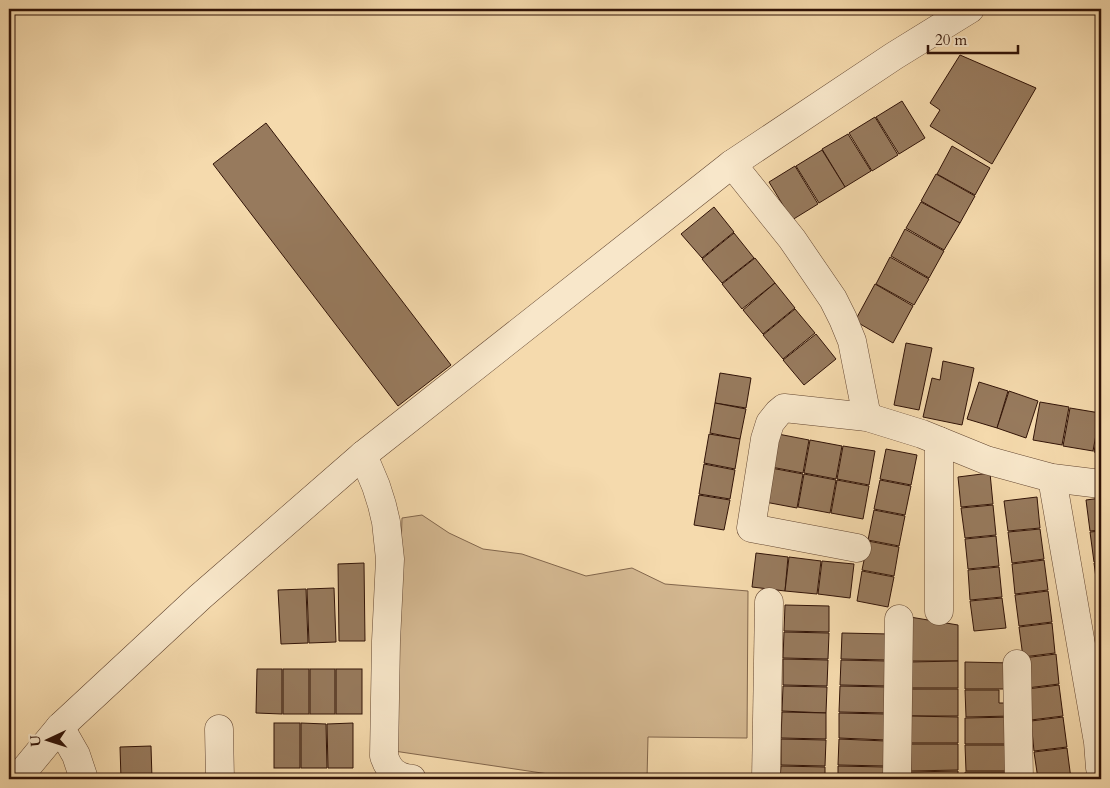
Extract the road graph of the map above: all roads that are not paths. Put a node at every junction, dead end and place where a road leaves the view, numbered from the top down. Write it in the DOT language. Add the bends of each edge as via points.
graph roads {
  1 [pos="970,9"];
  2 [pos="732,164"];
  3 [pos="867,417"];
  4 [pos="939,441"];
  5 [pos="363,455"];
  6 [pos="1052,478"];
  7 [pos="1101,484"];
  8 [pos="857,548"];
  9 [pos="769,602"];
  10 [pos="939,611"];
  11 [pos="899,619"];
  12 [pos="1017,664"];
  13 [pos="60,727"];
  14 [pos="219,729"];
  15 [pos="1100,768"];
  16 [pos="16,779"];
  17 [pos="84,779"];
  18 [pos="220,779"];
  19 [pos="412,779"];
  20 [pos="766,779"];
  21 [pos="896,779"];
  22 [pos="1018,779"];
  1 -- 2 [label="street"];
  2 -- 3 [label="street" via="792,239 833,299 852,341"];
  2 -- 5 [label="street"];
  3 -- 4 [label="street"];
  3 -- 8 [label="street" via="787,407 778,412 765,438 751,528"];
  4 -- 6 [label="street" via="986,460"];
  4 -- 10 [label="street"];
  5 -- 13 [label="street"];
  5 -- 19 [label="street" via="384,514 390,559 384,756 390,770"];
  6 -- 7 [label="street"];
  6 -- 15 [label="street"];
  9 -- 20 [label="street"];
  11 -- 21 [label="street"];
  12 -- 22 [label="street"];
  13 -- 16 [label="street"];
  13 -- 17 [label="street" via="76,755"];
  14 -- 18 [label="street"];
}
